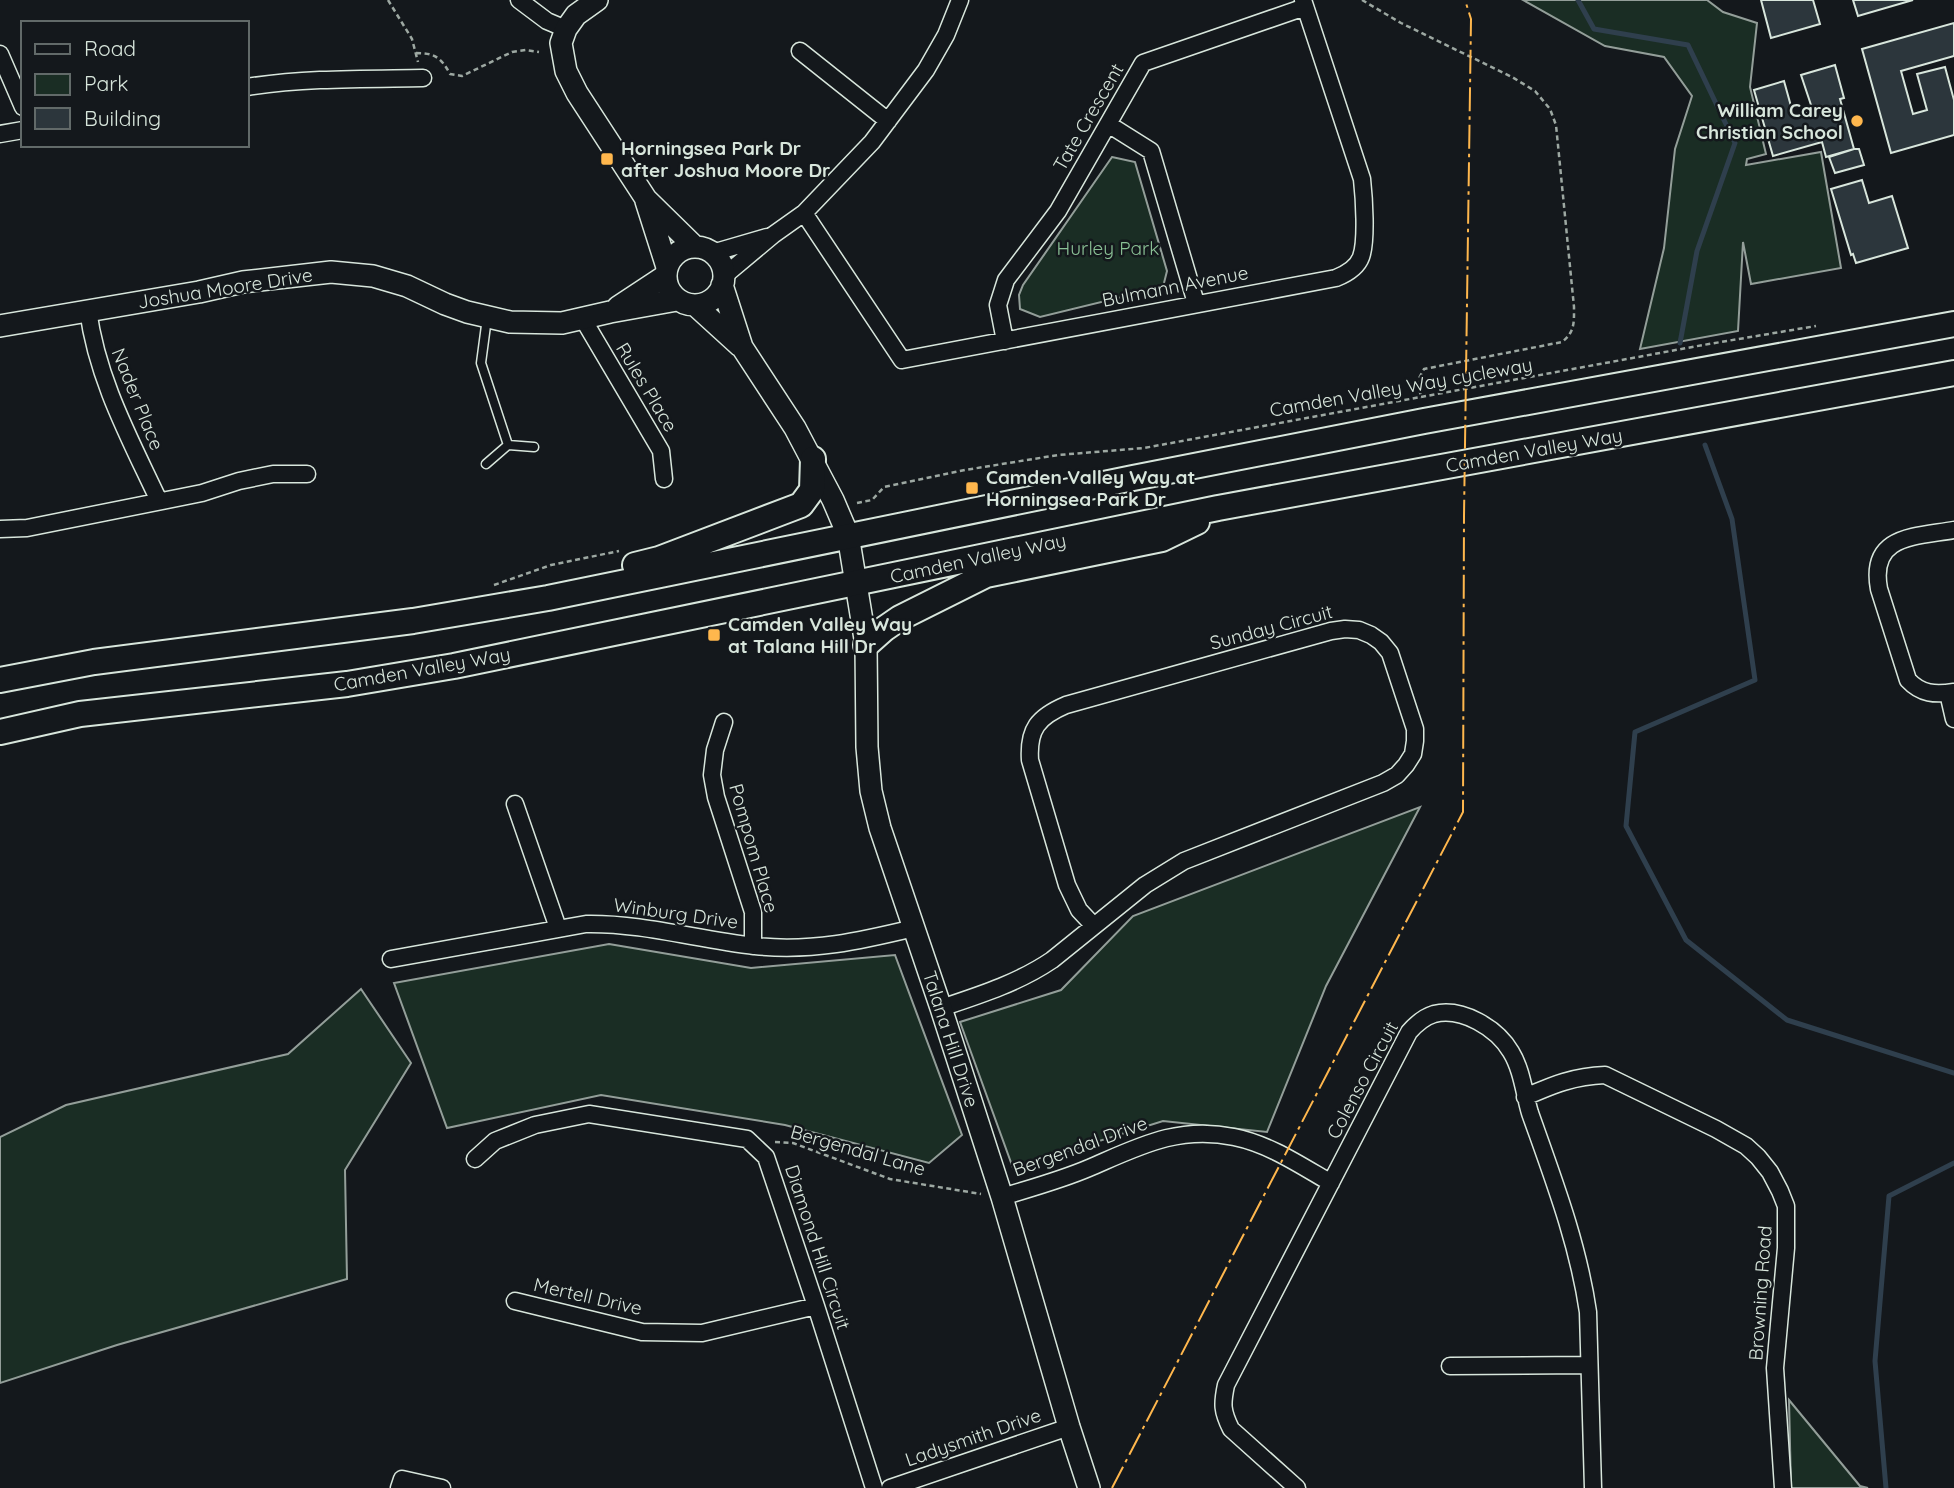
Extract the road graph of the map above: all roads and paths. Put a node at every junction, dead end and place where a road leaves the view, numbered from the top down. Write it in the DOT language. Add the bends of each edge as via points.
graph roads {
  1 [pos="388,0"];
  2 [pos="519,0"];
  3 [pos="597,0"];
  4 [pos="960,0"];
  5 [pos="1362,0"];
  6 [pos="1304,3"];
  7 [pos="566,29"];
  8 [pos="800,51"];
  9 [pos="416,52"];
  10 [pos="539,52"];
  11 [pos="0,54"];
  12 [pos="423,78"];
  13 [pos="248,87"];
  14 [pos="21,102"];
  15 [pos="888,121"];
  16 [pos="1108,124"];
  17 [pos="21,130"];
  18 [pos="0,134"];
  19 [pos="646,199"];
  20 [pos="804,213"];
  21 [pos="773,235"];
  22 [pos="703,250"];
  23 [pos="666,272"];
  24 [pos="723,281"];
  25 [pos="686,303"];
  26 [pos="1196,303"];
  27 [pos="88,310"];
  28 [pos="610,312"];
  29 [pos="487,318"];
  30 [pos="583,319"];
  31 [pos="1954,324"];
  32 [pos="0,326"];
  33 [pos="1816,327"];
  34 [pos="1005,341"];
  35 [pos="742,347"];
  36 [pos="1954,373"];
  37 [pos="1421,397"];
  38 [pos="508,445"];
  39 [pos="534,447"];
  40 [pos="813,459"];
  41 [pos="486,464"];
  42 [pos="307,474"];
  43 [pos="664,479"];
  44 [pos="159,501"];
  45 [pos="859,503"];
  46 [pos="1218,508"];
  47 [pos="0,529"];
  48 [pos="1954,530"];
  49 [pos="848,535"];
  50 [pos="619,551"];
  51 [pos="857,582"];
  52 [pos="491,586"];
  53 [pos="452,615"];
  54 [pos="866,645"];
  55 [pos="0,680"];
  56 [pos="1951,692"];
  57 [pos="1954,719"];
  58 [pos="724,722"];
  59 [pos="0,732"];
  60 [pos="515,804"];
  61 [pos="1094,926"];
  62 [pos="558,928"];
  63 [pos="914,929"];
  64 [pos="753,946"];
  65 [pos="391,960"];
  66 [pos="941,1008"];
  67 [pos="1525,1097"];
  68 [pos="747,1139"];
  69 [pos="475,1159"];
  70 [pos="1331,1182"];
  71 [pos="1002,1197"];
  72 [pos="515,1301"];
  73 [pos="816,1306"];
  74 [pos="1589,1365"];
  75 [pos="1450,1366"];
  76 [pos="1069,1427"];
  77 [pos="400,1484"];
  78 [pos="442,1488"];
  79 [pos="874,1488"];
  80 [pos="890,1488"];
  81 [pos="1089,1488"];
  82 [pos="1297,1488"];
  83 [pos="1593,1488"];
  84 [pos="1783,1488"];
  1 -- 9 [label="path"];
  2 -- 7 [label="street"];
  3 -- 7 [label="street"];
  4 -- 15 [label="street" via="926,70"];
  5 -- 37 [label="path" via="1535,91 1556,125 1574,307 1570,337 1424,369 1418,380"];
  6 -- 16 [label="street, Tate Crescent" via="1143,63"];
  6 -- 26 [label="street, Bulmann Avenue" via="1362,179 1361,259 1336,278"];
  7 -- 19 [label="street" via="561,43 569,78"];
  8 -- 15 [label="street"];
  9 -- 10 [label="path" via="431,52 450,74 461,76 512,52"];
  9 -- 12 [label="path"];
  11 -- 14 [label="street"];
  12 -- 13 [label="street" via="305,80"];
  15 -- 20 [label="street"];
  16 -- 26 [label="street" via="1151,150"];
  16 -- 34 [label="street, Tate Crescent" via="1058,211 1006,281 998,305"];
  17 -- 18 [label="street"];
  19 -- 22 [label="street"];
  19 -- 23 [label="street"];
  20 -- 21 [label="street"];
  20 -- 34 [label="street, Bulmann Avenue" via="902,360"];
  21 -- 22 [label="street"];
  21 -- 24 [label="street"];
  22 -- 23 [label="street" via="678,253"];
  22 -- 24 [label="street" via="718,259"];
  23 -- 25 [label="street" via="671,293"];
  23 -- 28 [label="street, Joshua Moore Drive"];
  24 -- 25 [label="street" via="712,300"];
  24 -- 35 [label="street"];
  25 -- 28 [label="street, Joshua Moore Drive"];
  25 -- 35 [label="street"];
  26 -- 34 [label="street, Bulmann Avenue"];
  27 -- 29 [label="street, Joshua Moore Drive" via="243,282 331,272 373,276 407,286"];
  27 -- 32 [label="street, Joshua Moore Drive"];
  27 -- 44 [label="street, Nader Place" via="109,395"];
  28 -- 30 [label="street, Joshua Moore Drive"];
  29 -- 30 [label="street, Joshua Moore Drive" via="535,324"];
  29 -- 38 [label="lane" via="481,363"];
  30 -- 43 [label="street, Rules Place" via="661,451"];
  31 -- 49 [label="main road" via="1424,421"];
  33 -- 37 [label="path, Camden Valley Way cycleway"];
  35 -- 40 [label="street, Talana Hill Drive"];
  36 -- 46 [label="main road, Camden Valley Way"];
  37 -- 45 [label="path, Camden Valley Way cycleway" via="1144,448 1058,455 965,470 884,487 872,500"];
  38 -- 39 [label="lane"];
  38 -- 41 [label="lane"];
  40 -- 49 [label="street, Talana Hill Drive"];
  40 -- 53 [label="main road" via="811,490 801,505 659,559"];
  42 -- 44 [label="street" via="273,474"];
  44 -- 47 [label="street" via="27,528"];
  46 -- 51 [label="main road, Camden Valley Way"];
  46 -- 54 [label="main road" via="1162,539 986,575 900,618"];
  48 -- 56 [label="street" via="1893,544 1880,556 1877,576 1908,680 1924,692"];
  49 -- 51 [label="street, Talana Hill Drive"];
  49 -- 53 [label="main road"];
  50 -- 52 [label="path" via="551,565"];
  51 -- 54 [label="street, Talana Hill Drive"];
  51 -- 59 [label="main road, Camden Valley Way" via="454,666 347,684 79,714"];
  53 -- 55 [label="main road" via="108,660"];
  54 -- 63 [label="street, Talana Hill Drive" via="871,791"];
  56 -- 57 [label="street"];
  58 -- 64 [label="street, Pompom Place" via="712,775 754,912"];
  60 -- 62 [label="street"];
  61 -- 61 [label="street, Sunday Circuit" via="1079,910 1067,885 1030,760 1029,745 1039,720 1066,705 1331,631 1359,630 1381,642 1390,653 1415,729 1413,754 1397,775 1184,861"];
  61 -- 66 [label="street, Sunday Circuit" via="1036,970"];
  62 -- 64 [label="street, Winburg Drive" via="614,924"];
  62 -- 65 [label="street, Winburg Drive"];
  63 -- 64 [label="street, Winburg Drive" via="851,943"];
  63 -- 66 [label="street, Talana Hill Drive"];
  66 -- 71 [label="street, Talana Hill Drive"];
  67 -- 70 [label="street, Colenso Circuit" via="1520,1070 1500,1037 1461,1015 1432,1014 1409,1032"];
  67 -- 74 [label="street, Colenso Circuit" via="1578,1256 1588,1312"];
  67 -- 84 [label="street, Browning Road" via="1557,1083 1605,1075 1746,1146 1770,1172 1786,1206 1775,1368"];
  68 -- 69 [label="street" via="589,1114 536,1125 495,1142"];
  68 -- 71 [label="path, Bergendal Lane" via="793,1143 890,1179"];
  68 -- 73 [label="street, Diamond Hill Circuit" via="766,1157"];
  70 -- 71 [label="street, Bergendal Drive" via="1257,1144 1209,1133 1184,1134 1140,1145"];
  70 -- 82 [label="street, Colenso Circuit" via="1226,1385 1222,1402 1231,1429"];
  71 -- 76 [label="street, Talana Hill Drive"];
  72 -- 73 [label="street, Mertell Drive" via="642,1332 690,1333"];
  73 -- 79 [label="street, Diamond Hill Circuit"];
  74 -- 75 [label="street"];
  74 -- 83 [label="street, Colenso Circuit"];
  76 -- 80 [label="street, Ladysmith Drive"];
  76 -- 81 [label="street, Talana Hill Drive"];
  77 -- 78 [label="street"];
}
